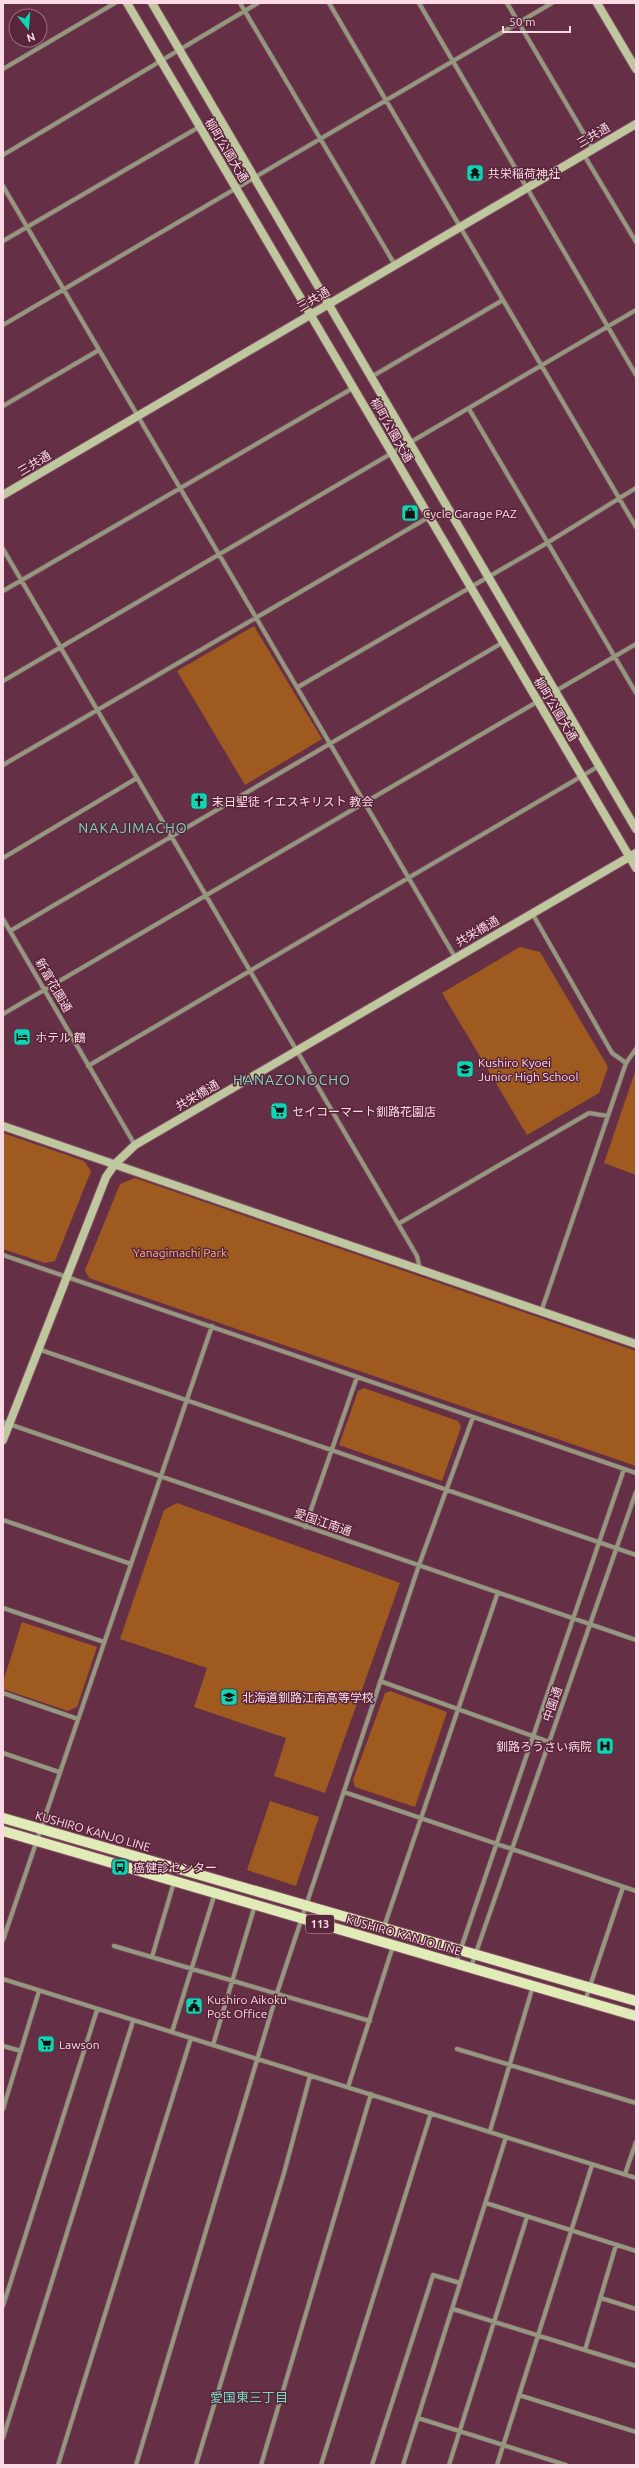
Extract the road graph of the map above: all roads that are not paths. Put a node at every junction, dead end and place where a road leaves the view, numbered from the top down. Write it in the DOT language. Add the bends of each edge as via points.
graph roads {
  1 [pos="115,3"];
  2 [pos="127,3"];
  3 [pos="152,3"];
  4 [pos="240,3"];
  5 [pos="258,3"];
  6 [pos="329,3"];
  7 [pos="419,3"];
  8 [pos="507,3"];
  9 [pos="552,3"];
  10 [pos="597,3"];
  11 [pos="245,11"];
  12 [pos="518,23"];
  13 [pos="180,49"];
  14 [pos="160,61"];
  15 [pos="452,61"];
  16 [pos="3,69"];
  17 [pos="636,69"];
  18 [pos="386,101"];
  19 [pos="636,124"];
  20 [pos="199,127"];
  21 [pos="320,140"];
  22 [pos="593,149"];
  23 [pos="584,154"];
  24 [pos="3,155"];
  25 [pos="257,178"];
  26 [pos="3,186"];
  27 [pos="527,188"];
  28 [pos="237,189"];
  29 [pos="27,227"];
  30 [pos="460,228"];
  31 [pos="3,241"];
  32 [pos="636,242"];
  33 [pos="395,266"];
  34 [pos="64,289"];
  35 [pos="503,300"];
  36 [pos="328,304"];
  37 [pos="636,310"];
  38 [pos="310,315"];
  39 [pos="3,325"];
  40 [pos="608,327"];
  41 [pos="99,350"];
  42 [pos="542,366"];
  43 [pos="636,375"];
  44 [pos="371,377"];
  45 [pos="353,388"];
  46 [pos="3,406"];
  47 [pos="469,409"];
  48 [pos="137,416"];
  49 [pos="410,443"];
  50 [pos="392,454"];
  51 [pos="181,488"];
  52 [pos="636,488"];
  53 [pos="3,496"];
  54 [pos="619,498"];
  55 [pos="429,517"];
  56 [pos="636,527"];
  57 [pos="547,543"];
  58 [pos="3,549"];
  59 [pos="221,555"];
  60 [pos="489,576"];
  61 [pos="22,580"];
  62 [pos="469,586"];
  63 [pos="3,591"];
  64 [pos="258,617"];
  65 [pos="502,643"];
  66 [pos="636,644"];
  67 [pos="60,648"];
  68 [pos="615,656"];
  69 [pos="3,681"];
  70 [pos="298,687"];
  71 [pos="556,691"];
  72 [pos="636,693"];
  73 [pos="537,702"];
  74 [pos="97,711"];
  75 [pos="331,744"];
  76 [pos="3,765"];
  77 [pos="600,765"];
  78 [pos="582,776"];
  79 [pos="137,778"];
  80 [pos="366,803"];
  81 [pos="636,828"];
  82 [pos="171,836"];
  83 [pos="633,855"];
  84 [pos="3,858"];
  85 [pos="636,868"];
  86 [pos="409,878"];
  87 [pos="206,895"];
  88 [pos="532,913"];
  89 [pos="3,919"];
  90 [pos="10,931"];
  91 [pos="455,957"];
  92 [pos="250,972"];
  93 [pos="45,990"];
  94 [pos="3,1014"];
  95 [pos="636,1048"];
  96 [pos="296,1051"];
  97 [pos="626,1063"];
  98 [pos="88,1066"];
  99 [pos="608,1116"];
  100 [pos="3,1126"];
  101 [pos="135,1145"];
  102 [pos="115,1164"];
  103 [pos="398,1224"];
  104 [pos="3,1255"];
  105 [pos="420,1269"];
  106 [pos="66,1276"];
  107 [pos="541,1312"];
  108 [pos="212,1326"];
  109 [pos="636,1344"];
  110 [pos="38,1349"];
  111 [pos="357,1377"];
  112 [pos="187,1401"];
  113 [pos="473,1417"];
  114 [pos="6,1423"];
  115 [pos="3,1440"];
  116 [pos="332,1450"];
  117 [pos="624,1469"];
  118 [pos="636,1473"];
  119 [pos="161,1477"];
  120 [pos="447,1490"];
  121 [pos="636,1492"];
  122 [pos="3,1520"];
  123 [pos="305,1527"];
  124 [pos="600,1544"];
  125 [pos="616,1549"];
  126 [pos="636,1555"];
  127 [pos="131,1564"];
  128 [pos="419,1565"];
  129 [pos="498,1592"];
  130 [pos="3,1608"];
  131 [pos="574,1619"];
  132 [pos="590,1624"];
  133 [pos="636,1640"];
  134 [pos="104,1642"];
  135 [pos="380,1681"];
  136 [pos="3,1693"];
  137 [pos="457,1709"];
  138 [pos="78,1719"];
  139 [pos="534,1737"];
  140 [pos="549,1742"];
  141 [pos="3,1753"];
  142 [pos="59,1772"];
  143 [pos="344,1792"];
  144 [pos="3,1818"];
  145 [pos="420,1818"];
  146 [pos="41,1829"];
  147 [pos="3,1831"];
  148 [pos="37,1841"];
  149 [pos="496,1844"];
  150 [pos="512,1850"];
  151 [pos="174,1882"];
  152 [pos="623,1887"];
  153 [pos="636,1891"];
  154 [pos="215,1893"];
  155 [pos="255,1905"];
  156 [pos="306,1905"];
  157 [pos="301,1918"];
  158 [pos="383,1928"];
  159 [pos="3,1940"];
  160 [pos="114,1946"];
  161 [pos="393,1946"];
  162 [pos="461,1950"];
  163 [pos="475,1955"];
  164 [pos="152,1957"];
  165 [pos="456,1964"];
  166 [pos="191,1968"];
  167 [pos="471,1968"];
  168 [pos="3,1979"];
  169 [pos="232,1980"];
  170 [pos="533,1985"];
  171 [pos="591,1987"];
  172 [pos="39,1991"];
  173 [pos="277,1993"];
  174 [pos="585,2001"];
  175 [pos="636,2001"];
  176 [pos="97,2010"];
  177 [pos="636,2016"];
  178 [pos="133,2021"];
  179 [pos="370,2021"];
  180 [pos="172,2032"];
  181 [pos="191,2038"];
  182 [pos="213,2045"];
  183 [pos="3,2046"];
  184 [pos="457,2049"];
  185 [pos="21,2051"];
  186 [pos="256,2059"];
  187 [pos="509,2065"];
  188 [pos="310,2076"];
  189 [pos="348,2087"];
  190 [pos="371,2094"];
  191 [pos="636,2103"];
  192 [pos="3,2108"];
  193 [pos="431,2113"];
  194 [pos="490,2131"];
  195 [pos="506,2137"];
  196 [pos="636,2142"];
  197 [pos="592,2165"];
  198 [pos="625,2174"];
  199 [pos="636,2178"];
  200 [pos="486,2203"];
  201 [pos="527,2217"];
  202 [pos="571,2231"];
  203 [pos="616,2245"];
  204 [pos="636,2251"];
  205 [pos="460,2284"];
  206 [pos="601,2298"];
  207 [pos="3,2306"];
  208 [pos="453,2309"];
  209 [pos="636,2309"];
  210 [pos="494,2321"];
  211 [pos="538,2335"];
  212 [pos="585,2350"];
  213 [pos="636,2366"];
  214 [pos="519,2395"];
  215 [pos="418,2418"];
  216 [pos="460,2432"];
  217 [pos="636,2432"];
  218 [pos="3,2438"];
  219 [pos="503,2445"];
  220 [pos="58,2465"];
  221 [pos="136,2465"];
  222 [pos="196,2465"];
  223 [pos="261,2465"];
  224 [pos="321,2465"];
  225 [pos="372,2465"];
  226 [pos="403,2465"];
  227 [pos="448,2465"];
  228 [pos="497,2465"];
  229 [pos="566,2465"];
  1 -- 16 [label="street"];
  2 -- 14 [label="street, 柳町公園大通"];
  3 -- 13 [label="street, 柳町公園大通"];
  4 -- 11 [label="street"];
  5 -- 11 [label="street"];
  6 -- 18 [label="street"];
  7 -- 15 [label="street"];
  8 -- 12 [label="street"];
  9 -- 12 [label="street"];
  10 -- 17 [label="street"];
  11 -- 13 [label="street"];
  11 -- 21 [label="street"];
  12 -- 15 [label="street"];
  12 -- 22 [label="street"];
  13 -- 14 [label="street"];
  13 -- 25 [label="street, 柳町公園大通"];
  14 -- 20 [label="street, 柳町公園大通"];
  14 -- 24 [label="street"];
  15 -- 18 [label="street"];
  15 -- 27 [label="street"];
  18 -- 21 [label="street"];
  18 -- 30 [label="street"];
  19 -- 22 [label="street, 三共通"];
  20 -- 28 [label="street, 柳町公園大通"];
  20 -- 29 [label="street"];
  21 -- 25 [label="street"];
  21 -- 33 [label="street"];
  22 -- 23 [label="street, 三共通"];
  23 -- 27 [label="street, 三共通"];
  23 -- 32 [label="street"];
  25 -- 28 [label="street"];
  25 -- 36 [label="street, 柳町公園大通"];
  26 -- 29 [label="street"];
  27 -- 30 [label="street, 三共通"];
  27 -- 40 [label="street"];
  28 -- 34 [label="street"];
  28 -- 38 [label="street, 柳町公園大通"];
  29 -- 31 [label="street"];
  29 -- 34 [label="street"];
  30 -- 33 [label="street, 三共通"];
  30 -- 35 [label="street"];
  33 -- 36 [label="street, 三共通"];
  34 -- 39 [label="street"];
  34 -- 41 [label="street"];
  35 -- 42 [label="street"];
  35 -- 44 [label="street"];
  36 -- 38 [label="street, 三共通"];
  36 -- 44 [label="street, 柳町公園大通"];
  37 -- 40 [label="street"];
  38 -- 45 [label="street, 柳町公園大通"];
  38 -- 48 [label="street, 三共通"];
  40 -- 42 [label="street"];
  40 -- 43 [label="street"];
  41 -- 46 [label="street"];
  41 -- 48 [label="street"];
  42 -- 47 [label="street"];
  42 -- 54 [label="street"];
  44 -- 49 [label="street, 柳町公園大通"];
  45 -- 50 [label="street, 柳町公園大通"];
  45 -- 51 [label="street"];
  47 -- 49 [label="street"];
  47 -- 57 [label="street"];
  48 -- 51 [label="street"];
  48 -- 53 [label="street, 三共通"];
  49 -- 50 [label="street"];
  49 -- 60 [label="street, 柳町公園大通"];
  50 -- 55 [label="street, 柳町公園大通"];
  50 -- 59 [label="street"];
  51 -- 59 [label="street"];
  51 -- 61 [label="street"];
  52 -- 54 [label="street"];
  54 -- 56 [label="street"];
  54 -- 57 [label="street"];
  55 -- 62 [label="street, 柳町公園大通"];
  55 -- 64 [label="street"];
  57 -- 60 [label="street"];
  57 -- 68 [label="street"];
  58 -- 61 [label="street"];
  59 -- 64 [label="street"];
  59 -- 67 [label="street"];
  60 -- 62 [label="street"];
  60 -- 71 [label="street, 柳町公園大通"];
  61 -- 63 [label="street"];
  61 -- 67 [label="street"];
  62 -- 65 [label="street, 柳町公園大通"];
  62 -- 70 [label="street"];
  64 -- 70 [label="street"];
  64 -- 74 [label="street"];
  65 -- 73 [label="street, 柳町公園大通"];
  65 -- 75 [label="street"];
  66 -- 68 [label="street"];
  67 -- 69 [label="street"];
  67 -- 74 [label="street"];
  68 -- 71 [label="street"];
  68 -- 72 [label="street"];
  70 -- 75 [label="street"];
  71 -- 73 [label="street"];
  71 -- 77 [label="street, 柳町公園大通"];
  73 -- 78 [label="street, 柳町公園大通"];
  73 -- 80 [label="street"];
  74 -- 76 [label="street"];
  74 -- 79 [label="street"];
  75 -- 80 [label="street"];
  75 -- 82 [label="street"];
  77 -- 78 [label="street"];
  77 -- 81 [label="street, 柳町公園大通"];
  78 -- 83 [label="street, 柳町公園大通"];
  78 -- 86 [label="street"];
  79 -- 82 [label="street"];
  79 -- 84 [label="street"];
  80 -- 86 [label="street"];
  80 -- 87 [label="street"];
  82 -- 87 [label="street"];
  82 -- 90 [label="street"];
  83 -- 85 [label="street, 柳町公園大通"];
  83 -- 88 [label="street, 共栄橋通"];
  86 -- 91 [label="street"];
  86 -- 92 [label="street"];
  87 -- 92 [label="street"];
  87 -- 93 [label="street"];
  88 -- 91 [label="street, 共栄橋通"];
  88 -- 97 [label="street" via="612,1053"];
  89 -- 90 [label="street, 新富花園通"];
  90 -- 93 [label="street, 新富花園通"];
  91 -- 96 [label="street, 共栄橋通"];
  92 -- 96 [label="street"];
  92 -- 98 [label="street"];
  93 -- 94 [label="street"];
  93 -- 98 [label="street, 新富花園通"];
  95 -- 97 [label="street"];
  96 -- 101 [label="street, 共栄橋通"];
  96 -- 103 [label="street"];
  97 -- 99 [label="street"];
  98 -- 101 [label="street, 新富花園通"];
  99 -- 103 [label="street" via="589,1112"];
  99 -- 107 [label="street"];
  100 -- 102 [label="street"];
  101 -- 102 [label="street, 共栄橋通"];
  102 -- 105 [label="street"];
  102 -- 106 [label="street, 共栄橋通" via="106,1177"];
  103 -- 105 [label="street" via="416,1256"];
  104 -- 106 [label="street"];
  105 -- 107 [label="street"];
  106 -- 108 [label="street"];
  106 -- 110 [label="street, 共栄橋通"];
  107 -- 109 [label="street"];
  108 -- 111 [label="street"];
  108 -- 112 [label="street"];
  110 -- 112 [label="street"];
  110 -- 114 [label="street, 共栄橋通"];
  111 -- 113 [label="street"];
  111 -- 116 [label="street"];
  112 -- 116 [label="street"];
  112 -- 119 [label="street"];
  113 -- 117 [label="street"];
  113 -- 120 [label="street"];
  114 -- 115 [label="street, 共栄橋通"];
  114 -- 119 [label="street, 愛国江南通"];
  116 -- 120 [label="street"];
  116 -- 123 [label="street"];
  117 -- 118 [label="street"];
  117 -- 124 [label="street, 中園通"];
  119 -- 123 [label="street, 愛国江南通"];
  119 -- 127 [label="street"];
  120 -- 124 [label="street"];
  120 -- 128 [label="street"];
  121 -- 125 [label="street, 中園通"];
  122 -- 127 [label="street"];
  123 -- 128 [label="street, 愛国江南通"];
  124 -- 125 [label="street"];
  124 -- 131 [label="street, 中園通"];
  125 -- 126 [label="street"];
  125 -- 132 [label="street, 中園通"];
  127 -- 134 [label="street"];
  128 -- 129 [label="street, 愛国江南通"];
  128 -- 135 [label="street"];
  129 -- 131 [label="street, 愛国江南通"];
  129 -- 137 [label="street"];
  130 -- 134 [label="street"];
  131 -- 132 [label="street, 愛国江南通"];
  131 -- 139 [label="street, 中園通"];
  132 -- 133 [label="street, 愛国江南通"];
  132 -- 140 [label="street, 中園通"];
  134 -- 138 [label="street"];
  135 -- 137 [label="street"];
  135 -- 143 [label="street"];
  136 -- 138 [label="street"];
  137 -- 139 [label="street"];
  137 -- 145 [label="street"];
  138 -- 142 [label="street"];
  139 -- 140 [label="street"];
  139 -- 149 [label="street, 中園通"];
  140 -- 150 [label="street, 中園通"];
  141 -- 142 [label="street"];
  142 -- 146 [label="street"];
  143 -- 145 [label="street"];
  143 -- 156 [label="street"];
  144 -- 146 [label="main road, KUSHIRO KANJO LINE / 113"];
  145 -- 149 [label="street"];
  145 -- 158 [label="street"];
  146 -- 148 [label="street"];
  146 -- 156 [label="main road, KUSHIRO KANJO LINE / 113"];
  147 -- 148 [label="main road, KUSHIRO KANJO LINE / 113"];
  148 -- 151 [label="main road, KUSHIRO KANJO LINE / 113"];
  148 -- 159 [label="street"];
  149 -- 150 [label="street"];
  149 -- 162 [label="street, 中園通"];
  150 -- 152 [label="street"];
  150 -- 163 [label="street, 中園通"];
  151 -- 154 [label="main road, KUSHIRO KANJO LINE / 113"];
  151 -- 164 [label="street"];
  152 -- 153 [label="street"];
  152 -- 171 [label="street"];
  154 -- 155 [label="main road, KUSHIRO KANJO LINE / 113"];
  154 -- 166 [label="street"];
  155 -- 157 [label="main road, KUSHIRO KANJO LINE / 113"];
  155 -- 169 [label="street"];
  156 -- 157 [label="street"];
  156 -- 158 [label="main road, KUSHIRO KANJO LINE / 113"];
  157 -- 161 [label="main road, KUSHIRO KANJO LINE / 113"];
  157 -- 173 [label="street"];
  158 -- 162 [label="main road, KUSHIRO KANJO LINE / 113"];
  160 -- 164 [label="street"];
  161 -- 165 [label="main road, KUSHIRO KANJO LINE / 113"];
  161 -- 179 [label="street"];
  162 -- 163 [label="main road, KUSHIRO KANJO LINE / 113"];
  162 -- 165 [label="street, 中園通"];
  163 -- 167 [label="street, 中園通"];
  163 -- 171 [label="main road, KUSHIRO KANJO LINE / 113"];
  164 -- 166 [label="street"];
  165 -- 167 [label="main road, KUSHIRO KANJO LINE / 113"];
  166 -- 169 [label="street"];
  166 -- 180 [label="street"];
  167 -- 170 [label="main road, KUSHIRO KANJO LINE / 113"];
  168 -- 172 [label="street"];
  169 -- 173 [label="street"];
  169 -- 182 [label="street"];
  170 -- 174 [label="main road, KUSHIRO KANJO LINE / 113"];
  170 -- 187 [label="street"];
  171 -- 174 [label="street"];
  171 -- 175 [label="main road, KUSHIRO KANJO LINE / 113"];
  172 -- 176 [label="street"];
  172 -- 185 [label="street"];
  173 -- 179 [label="street"];
  173 -- 186 [label="street"];
  174 -- 177 [label="main road, KUSHIRO KANJO LINE / 113"];
  176 -- 178 [label="street"];
  176 -- 207 [label="street"];
  178 -- 180 [label="street"];
  178 -- 218 [label="street"];
  179 -- 189 [label="street"];
  180 -- 181 [label="street"];
  181 -- 182 [label="street"];
  181 -- 220 [label="street"];
  182 -- 186 [label="street"];
  183 -- 185 [label="street"];
  184 -- 187 [label="street"];
  185 -- 192 [label="street"];
  186 -- 188 [label="street"];
  186 -- 221 [label="street"];
  187 -- 191 [label="street"];
  187 -- 194 [label="street"];
  188 -- 189 [label="street"];
  188 -- 222 [label="street" via="284,2173"];
  189 -- 190 [label="street"];
  190 -- 193 [label="street"];
  190 -- 223 [label="street"];
  193 -- 194 [label="street"];
  193 -- 224 [label="street"];
  194 -- 195 [label="street"];
  195 -- 197 [label="street"];
  195 -- 200 [label="street"];
  196 -- 198 [label="street"];
  197 -- 198 [label="street"];
  197 -- 202 [label="street"];
  198 -- 199 [label="street"];
  200 -- 201 [label="street"];
  200 -- 205 [label="street"];
  201 -- 202 [label="street"];
  201 -- 210 [label="street"];
  202 -- 203 [label="street"];
  202 -- 211 [label="street"];
  203 -- 204 [label="street"];
  203 -- 206 [label="street"];
  205 -- 208 [label="street"];
  205 -- 225 [label="street" via="432,2275"];
  206 -- 209 [label="street"];
  206 -- 212 [label="street"];
  208 -- 210 [label="street"];
  208 -- 215 [label="street"];
  210 -- 211 [label="street"];
  210 -- 216 [label="street"];
  211 -- 212 [label="street"];
  211 -- 214 [label="street"];
  212 -- 213 [label="street"];
  214 -- 217 [label="street"];
  214 -- 219 [label="street"];
  215 -- 216 [label="street"];
  215 -- 226 [label="street"];
  216 -- 219 [label="street"];
  216 -- 227 [label="street"];
  219 -- 228 [label="street"];
  219 -- 229 [label="street"];
}
